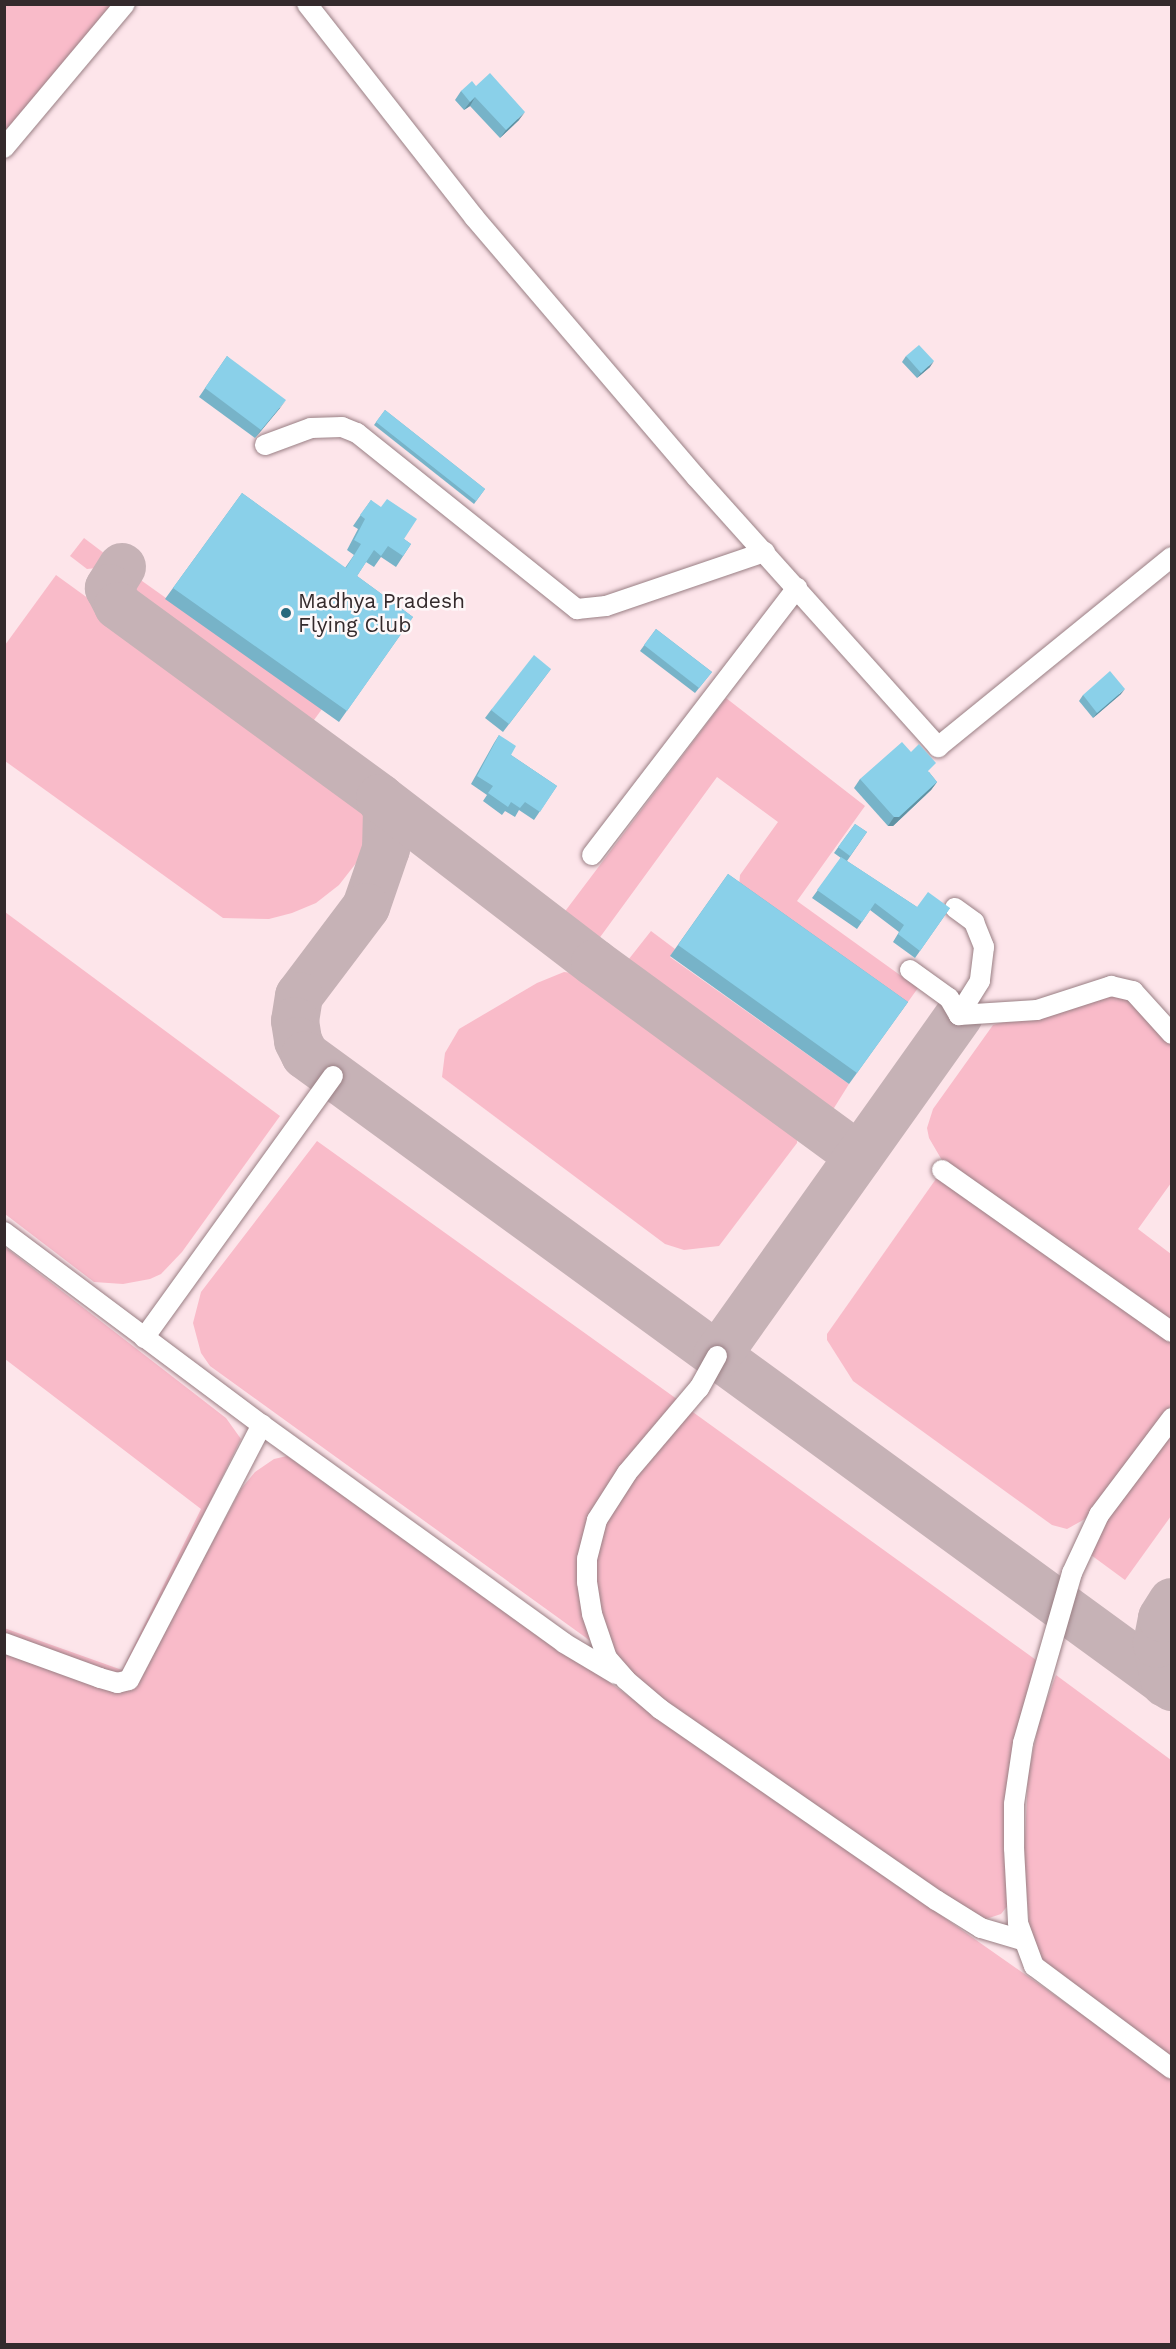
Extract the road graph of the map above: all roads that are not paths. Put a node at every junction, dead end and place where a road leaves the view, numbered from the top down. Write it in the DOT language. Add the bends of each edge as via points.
graph roads {
  1 [pos="125,4"];
  2 [pos="307,4"];
  3 [pos="7,140"];
  4 [pos="265,445"];
  5 [pos="765,552"];
  6 [pos="1172,557"];
  7 [pos="797,588"];
  8 [pos="592,855"];
  9 [pos="955,908"];
  10 [pos="910,970"];
  11 [pos="959,1015"];
  12 [pos="1172,1034"];
  13 [pos="333,1076"];
  14 [pos="942,1170"];
  15 [pos="4,1232"];
  16 [pos="1172,1332"];
  17 [pos="144,1338"];
  18 [pos="717,1356"];
  19 [pos="1172,1418"];
  20 [pos="262,1425"];
  21 [pos="4,1643"];
  22 [pos="626,1680"];
  23 [pos="1022,1940"];
  24 [pos="1172,2069"];
  1 -- 3 [label="street"];
  2 -- 5 [label="street" via="466,208"];
  4 -- 5 [label="street" via="311,428 342,427 357,433 577,609 606,606"];
  5 -- 7 [label="street"];
  6 -- 7 [label="street" via="938,747"];
  7 -- 8 [label="street"];
  9 -- 11 [label="street" via="974,922 984,958 980,981"];
  10 -- 11 [label="street" via="949,998"];
  11 -- 12 [label="street" via="1037,1010 1111,986 1133,992"];
  13 -- 17 [label="street"];
  14 -- 16 [label="street"];
  15 -- 17 [label="street"];
  17 -- 20 [label="street"];
  18 -- 22 [label="street" via="682,1411 604,1504 590,1539 587,1559 592,1614 607,1658"];
  19 -- 23 [label="street" via="1088,1532 1060,1606 1023,1743 1017,1784 1014,1848"];
  20 -- 21 [label="street" via="129,1680 117,1683 100,1678"];
  20 -- 22 [label="street" via="564,1643"];
  22 -- 23 [label="street" via="710,1746 936,1900 981,1928"];
  23 -- 24 [label="street" via="1034,1966 1045,1976"];
}
